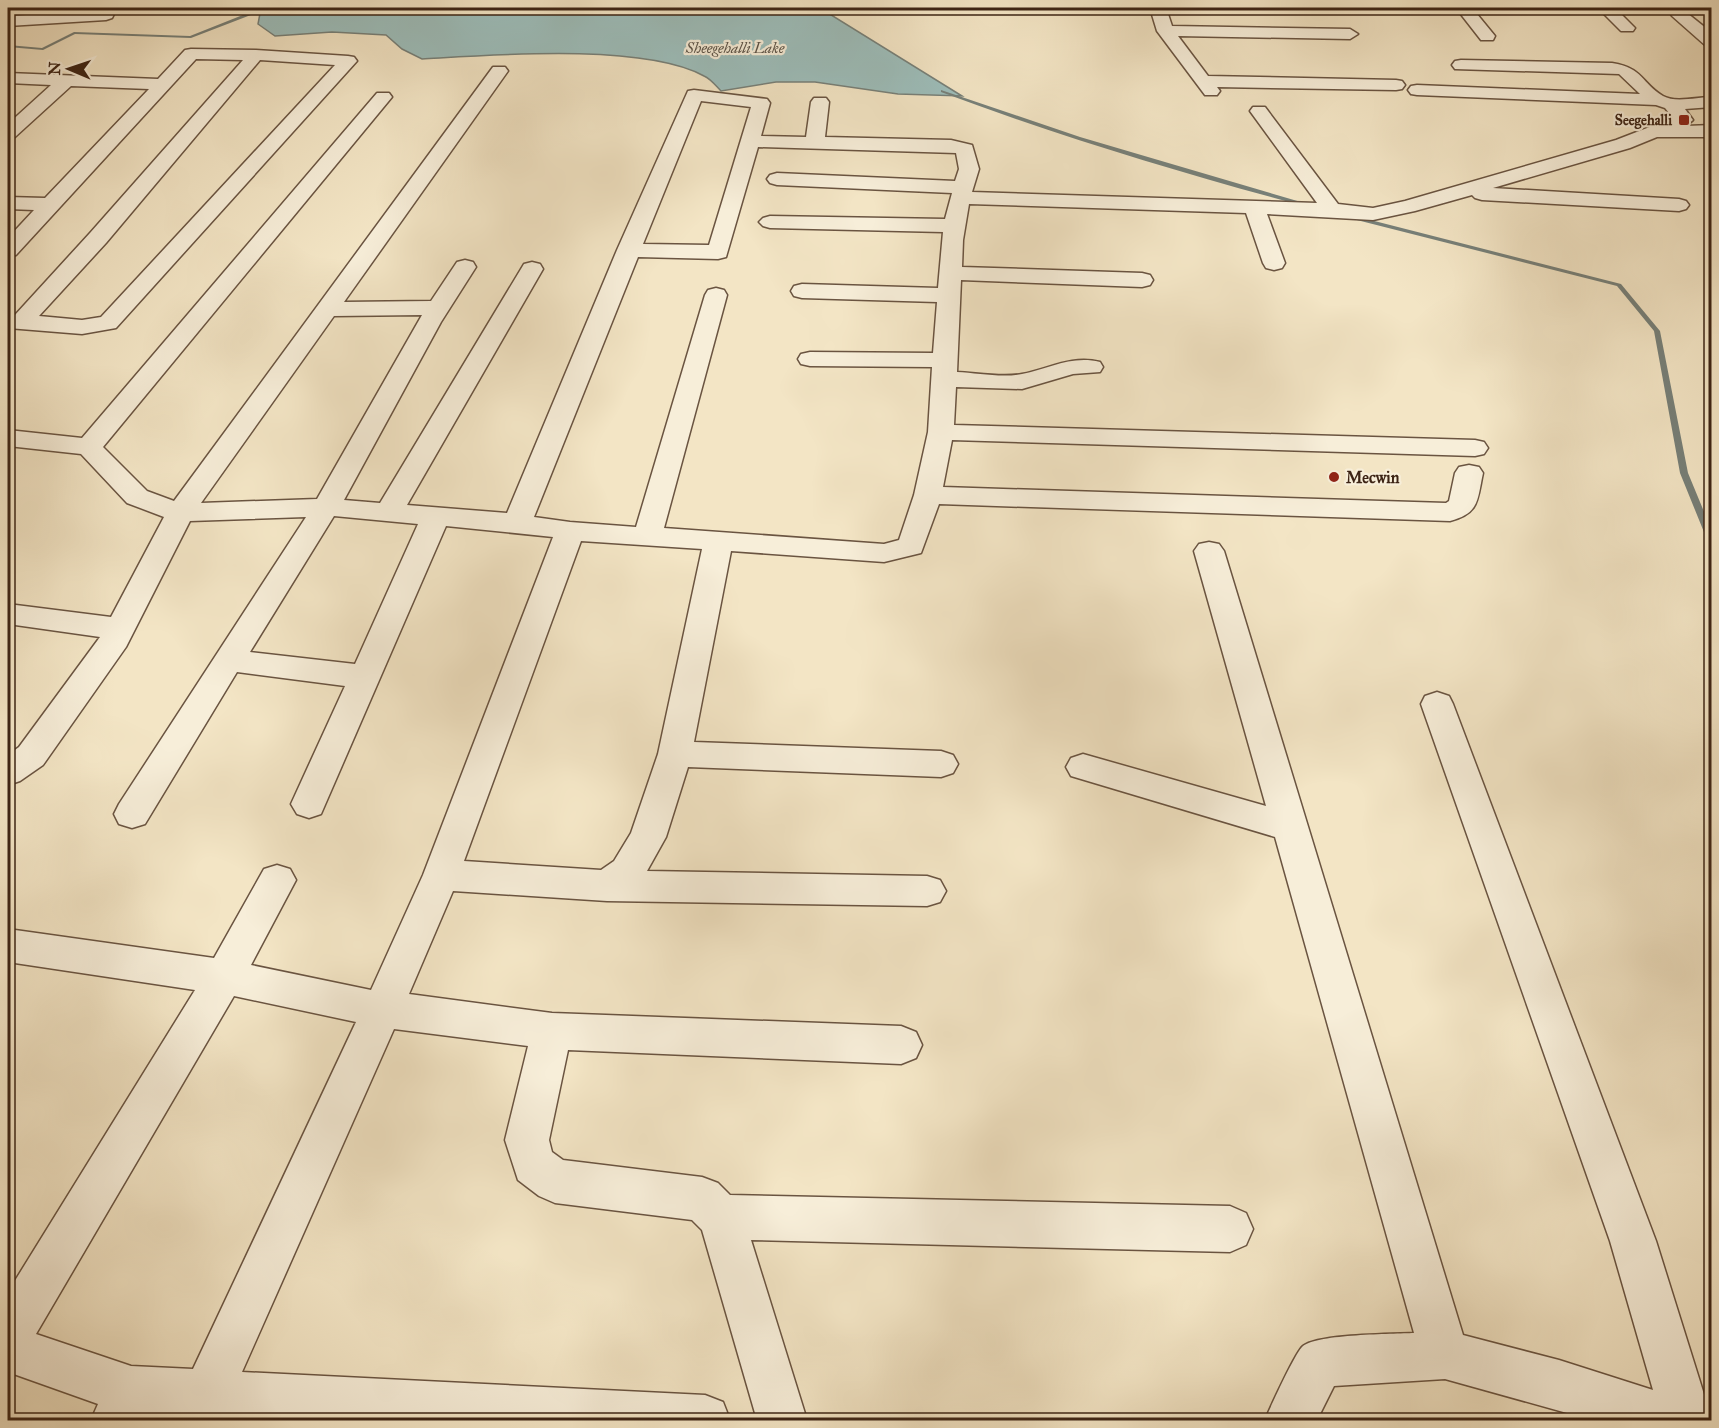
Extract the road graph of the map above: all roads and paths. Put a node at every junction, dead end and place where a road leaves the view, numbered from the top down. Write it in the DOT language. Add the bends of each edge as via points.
graph roads {
  1 [pos="109,8"];
  2 [pos="1158,8"];
  3 [pos="1464,8"];
  4 [pos="1606,8"];
  5 [pos="1683,8"];
  6 [pos="8,21"];
  7 [pos="1627,28"];
  8 [pos="1165,31"];
  9 [pos="1350,34"];
  10 [pos="1487,36"];
  11 [pos="1712,42"];
  12 [pos="256,55"];
  13 [pos="1461,65"];
  14 [pos="499,71"];
  15 [pos="8,78"];
  16 [pos="67,80"];
  17 [pos="163,84"];
  18 [pos="1396,85"];
  19 [pos="1417,90"];
  20 [pos="383,97"];
  21 [pos="820,102"];
  22 [pos="1664,102"];
  23 [pos="1712,102"];
  24 [pos="1259,111"];
  25 [pos="1712,131"];
  26 [pos="1657,132"];
  27 [pos="8,133"];
  28 [pos="750,141"];
  29 [pos="814,142"];
  30 [pos="777,179"];
  31 [pos="962,192"];
  32 [pos="1459,193"];
  33 [pos="8,203"];
  34 [pos="51,204"];
  35 [pos="1679,205"];
  36 [pos="1254,207"];
  37 [pos="1332,210"];
  38 [pos="770,222"];
  39 [pos="955,226"];
  40 [pos="8,250"];
  41 [pos="628,250"];
  42 [pos="1274,263"];
  43 [pos="465,267"];
  44 [pos="532,269"];
  45 [pos="1142,280"];
  46 [pos="950,284"];
  47 [pos="802,291"];
  48 [pos="716,295"];
  49 [pos="438,308"];
  50 [pos="327,309"];
  51 [pos="15,321"];
  52 [pos="810,359"];
  53 [pos="1091,367"];
  54 [pos="945,370"];
  55 [pos="941,432"];
  56 [pos="8,438"];
  57 [pos="89,447"];
  58 [pos="928,495"];
  59 [pos="326,507"];
  60 [pos="389,512"];
  61 [pos="180,513"];
  62 [pos="436,516"];
  63 [pos="517,523"];
  64 [pos="570,531"];
  65 [pos="648,536"];
  66 [pos="718,543"];
  67 [pos="1209,551"];
  68 [pos="8,614"];
  69 [pos="120,629"];
  70 [pos="228,660"];
  71 [pos="365,677"];
  72 [pos="1437,704"];
  73 [pos="675,754"];
  74 [pos="941,764"];
  75 [pos="1083,767"];
  76 [pos="8,772"];
  77 [pos="309,804"];
  78 [pos="132,814"];
  79 [pos="1290,827"];
  80 [pos="441,876"];
  81 [pos="277,880"];
  82 [pos="607,886"];
  83 [pos="927,891"];
  84 [pos="8,945"];
  85 [pos="224,977"];
  86 [pos="382,1010"];
  87 [pos="552,1031"];
  88 [pos="901,1045"];
  89 [pos="721,1216"];
  90 [pos="1230,1229"];
  91 [pos="8,1336"];
  92 [pos="8,1348"];
  93 [pos="1445,1355"];
  94 [pos="207,1395"];
  95 [pos="123,1406"];
  96 [pos="705,1420"];
  97 [pos="782,1420"];
  98 [pos="1290,1420"];
  99 [pos="1668,1420"];
  100 [pos="1687,1420"];
  1 -- 6 [label="street" via="106,15"];
  2 -- 8 [label="street"];
  3 -- 10 [label="street"];
  4 -- 7 [label="street"];
  5 -- 11 [label="street" via="1678,13"];
  8 -- 9 [label="street"];
  8 -- 18 [label="street" via="1208,86"];
  12 -- 17 [label="street" via="191,54"];
  12 -- 51 [label="street" via="98,238"];
  12 -- 51 [label="street" via="348,61 108,323 82,327"];
  13 -- 22 [label="street" via="1624,70"];
  14 -- 50 [label="street"];
  15 -- 16 [label="street"];
  16 -- 17 [label="street"];
  16 -- 27 [label="street"];
  17 -- 34 [label="street"];
  19 -- 22 [label="street"];
  20 -- 57 [label="street"];
  21 -- 29 [label="street"];
  22 -- 23 [label="street"];
  22 -- 26 [label="street" via="1684,120"];
  24 -- 37 [label="street"];
  25 -- 26 [label="street"];
  26 -- 32 [label="street"];
  28 -- 29 [label="street"];
  28 -- 41 [label="street" via="718,252"];
  28 -- 41 [label="street" via="761,103 694,95"];
  29 -- 31 [label="street" via="965,149 969,169"];
  30 -- 31 [label="street"];
  31 -- 36 [label="street"];
  31 -- 39 [label="street"];
  32 -- 35 [label="street"];
  32 -- 37 [label="street" via="1373,214"];
  33 -- 34 [label="street"];
  34 -- 40 [label="street"];
  36 -- 37 [label="street"];
  36 -- 42 [label="street"];
  38 -- 39 [label="street"];
  39 -- 46 [label="street"];
  41 -- 63 [label="street"];
  43 -- 49 [label="street"];
  44 -- 60 [label="street"];
  45 -- 46 [label="street"];
  46 -- 47 [label="street"];
  46 -- 54 [label="street"];
  48 -- 65 [label="street"];
  49 -- 50 [label="street"];
  49 -- 59 [label="street"];
  50 -- 61 [label="street"];
  52 -- 54 [label="street"];
  53 -- 54 [label="street" via="1071,367 1022,382"];
  54 -- 55 [label="street"];
  55 -- 58 [label="street"];
  55 -- 58 [label="street" via="1472,460 1462,506 1450,512"];
  56 -- 57 [label="street"];
  57 -- 61 [label="street" via="137,497"];
  58 -- 66 [label="street" via="911,546 884,553"];
  59 -- 60 [label="street"];
  59 -- 61 [label="street"];
  59 -- 70 [label="street"];
  60 -- 62 [label="street"];
  61 -- 69 [label="street"];
  62 -- 63 [label="street"];
  62 -- 71 [label="street"];
  63 -- 64 [label="street"];
  64 -- 65 [label="street"];
  64 -- 80 [label="street"];
  65 -- 66 [label="street"];
  66 -- 73 [label="street"];
  67 -- 79 [label="street"];
  68 -- 69 [label="street"];
  69 -- 76 [label="street" via="31,756"];
  70 -- 71 [label="street"];
  70 -- 78 [label="street"];
  71 -- 77 [label="street"];
  72 -- 100 [label="street" via="1633,1241"];
  73 -- 74 [label="street"];
  73 -- 82 [label="street" via="648,837 627,872"];
  75 -- 79 [label="street"];
  79 -- 93 [label="street"];
  80 -- 82 [label="street"];
  80 -- 86 [label="street"];
  81 -- 85 [label="street"];
  82 -- 83 [label="street"];
  84 -- 85 [label="street"];
  85 -- 86 [label="street"];
  85 -- 91 [label="street"];
  86 -- 87 [label="street"];
  86 -- 94 [label="street"];
  87 -- 88 [label="street"];
  87 -- 89 [label="street" via="527,1140 534,1165 555,1181 702,1199"];
  89 -- 90 [label="street"];
  89 -- 97 [label="street"];
  92 -- 95 [label="street"];
  93 -- 98 [label="street" via="1320,1363"];
  93 -- 99 [label="street" via="1559,1384"];
  94 -- 95 [label="street"];
  94 -- 96 [label="street"];
}
